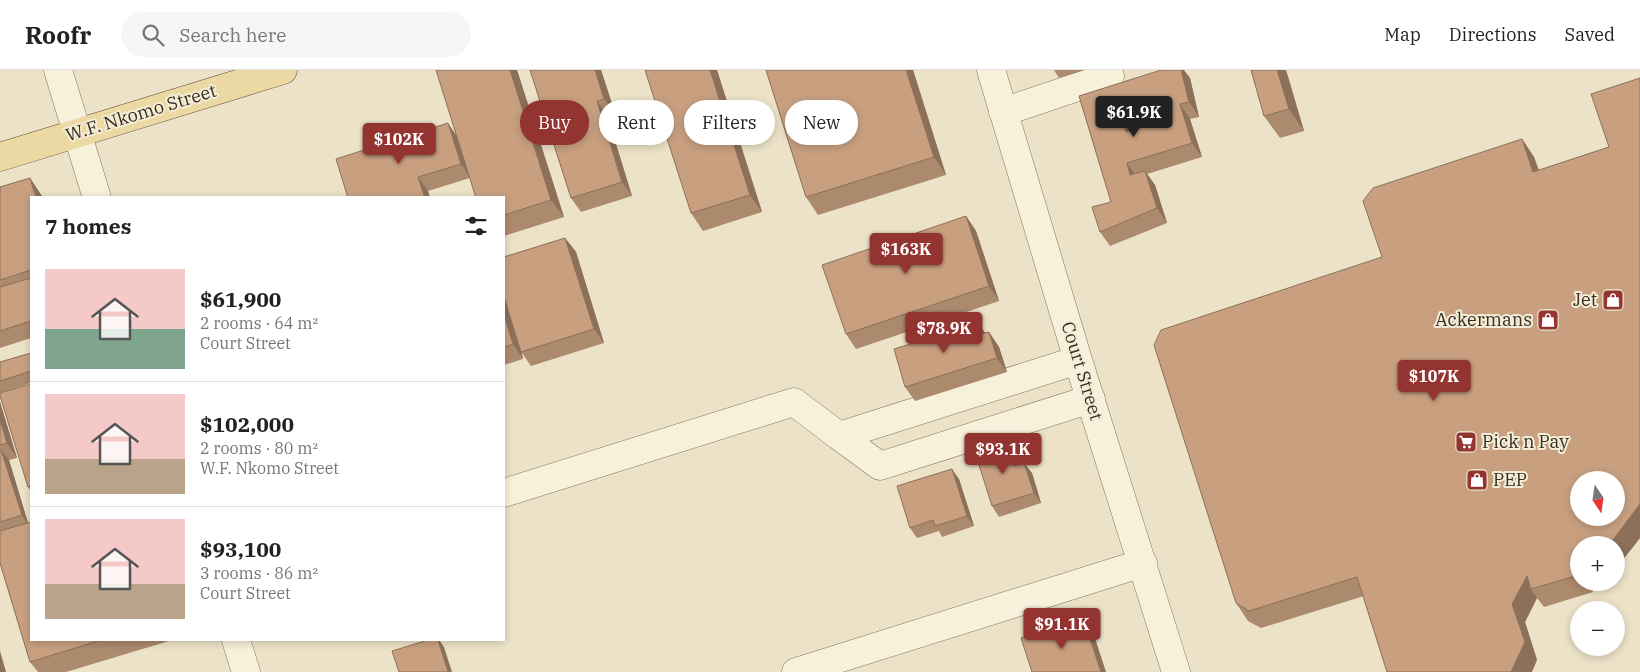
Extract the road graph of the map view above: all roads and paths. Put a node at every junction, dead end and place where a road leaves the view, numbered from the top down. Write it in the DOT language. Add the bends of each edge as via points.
graph roads {
  1 [pos="58,70"];
  2 [pos="282,70"];
  3 [pos="990,70"];
  4 [pos="1110,76"];
  5 [pos="1003,112"];
  6 [pos="77,133"];
  7 [pos="0,157"];
  8 [pos="96,196"];
  9 [pos="1078,360"];
  10 [pos="1091,399"];
  11 [pos="839,436"];
  12 [pos="505,493"];
  13 [pos="1143,563"];
  14 [pos="236,641"];
  15 [pos="246,672"];
  16 [pos="796,672"];
  17 [pos="1176,672"];
  1 -- 6 [label="street"];
  2 -- 6 [label="main road, W.F. Nkomo Street"];
  3 -- 5 [label="street, Court Street"];
  4 -- 5 [label="street"];
  5 -- 9 [label="street, Court Street"];
  6 -- 7 [label="main road, W.F. Nkomo Street"];
  6 -- 8 [label="street"];
  9 -- 10 [label="street, Court Street"];
  9 -- 11 [label="street"];
  10 -- 11 [label="street" via="880,466"];
  10 -- 13 [label="street, Court Street"];
  11 -- 12 [label="street" via="794,402"];
  13 -- 16 [label="street"];
  13 -- 17 [label="street, Court Street"];
  14 -- 15 [label="street"];
}
